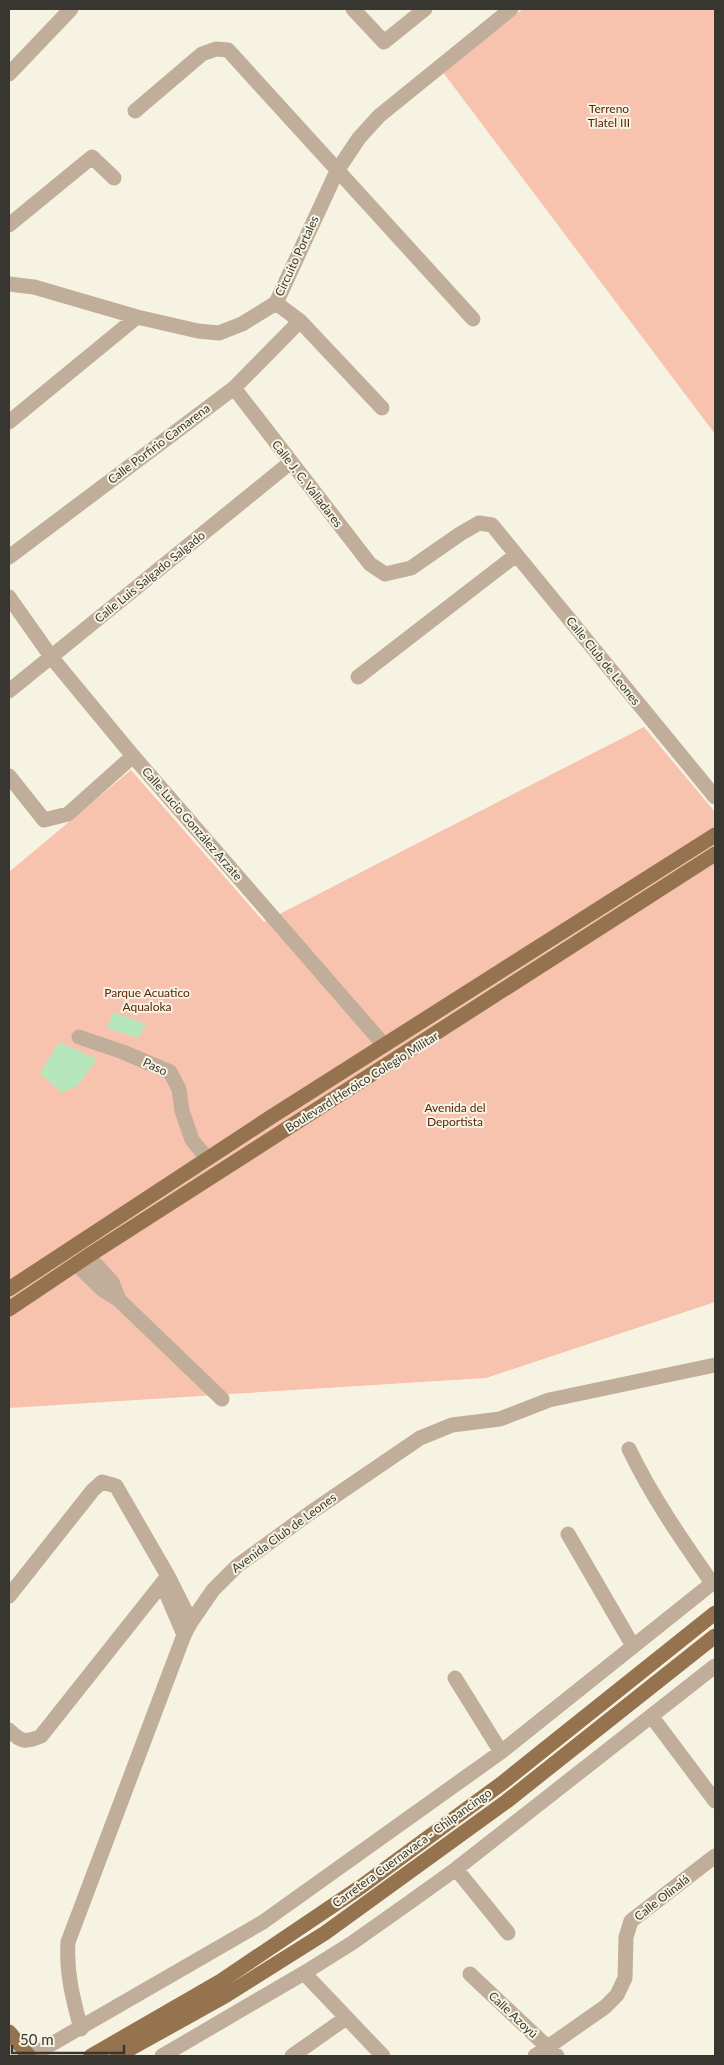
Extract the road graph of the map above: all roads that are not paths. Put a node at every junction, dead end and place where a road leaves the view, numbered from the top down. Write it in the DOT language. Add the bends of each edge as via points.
graph roads {
  1 [pos="71,9"];
  2 [pos="353,9"];
  3 [pos="425,9"];
  4 [pos="510,9"];
  5 [pos="9,74"];
  6 [pos="135,111"];
  7 [pos="337,171"];
  8 [pos="114,178"];
  9 [pos="9,225"];
  10 [pos="9,284"];
  11 [pos="276,302"];
  12 [pos="136,317"];
  13 [pos="473,319"];
  14 [pos="300,321"];
  15 [pos="234,388"];
  16 [pos="382,408"];
  17 [pos="9,422"];
  18 [pos="291,462"];
  19 [pos="492,525"];
  20 [pos="516,555"];
  21 [pos="9,557"];
  22 [pos="9,597"];
  23 [pos="52,658"];
  24 [pos="358,677"];
  25 [pos="9,691"];
  26 [pos="133,756"];
  27 [pos="9,776"];
  28 [pos="715,797"];
  29 [pos="715,835"];
  30 [pos="715,854"];
  31 [pos="79,1037"];
  32 [pos="384,1045"];
  33 [pos="207,1158"];
  34 [pos="82,1260"];
  35 [pos="9,1289"];
  36 [pos="9,1309"];
  37 [pos="715,1365"];
  38 [pos="222,1399"];
  39 [pos="628,1449"];
  40 [pos="568,1534"];
  41 [pos="165,1580"];
  42 [pos="714,1582"];
  43 [pos="9,1596"];
  44 [pos="715,1614"];
  45 [pos="188,1628"];
  46 [pos="715,1636"];
  47 [pos="633,1646"];
  48 [pos="715,1666"];
  49 [pos="455,1678"];
  50 [pos="652,1717"];
  51 [pos="9,1730"];
  52 [pos="501,1752"];
  53 [pos="715,1801"];
  54 [pos="715,1856"];
  55 [pos="456,1869"];
  56 [pos="508,1933"];
  57 [pos="304,1973"];
  58 [pos="470,1974"];
  59 [pos="346,2018"];
  60 [pos="81,2029"];
  61 [pos="11,2038"];
  62 [pos="552,2051"];
  63 [pos="30,2056"];
  64 [pos="91,2056"];
  65 [pos="117,2056"];
  66 [pos="162,2056"];
  67 [pos="292,2056"];
  68 [pos="383,2056"];
  69 [pos="535,2056"];
  1 -- 5 [label="street"];
  2 -- 3 [label="street" via="384,42"];
  4 -- 7 [label="street, Circuito Portales" via="379,116 359,138"];
  6 -- 7 [label="street" via="202,54 216,48 228,50"];
  7 -- 11 [label="street, Circuito Portales"];
  7 -- 13 [label="street"];
  8 -- 9 [label="street" via="92,157"];
  10 -- 12 [label="street, Circuito Portales" via="34,287"];
  11 -- 12 [label="street, Circuito Portales" via="242,324 219,333"];
  11 -- 14 [label="street"];
  12 -- 17 [label="street"];
  14 -- 15 [label="street, Calle Porfirio Camarena"];
  14 -- 16 [label="street"];
  15 -- 18 [label="street, Calle J. C. Valladares"];
  15 -- 21 [label="street, Calle Porfirio Camarena"];
  18 -- 19 [label="street, Calle J. C. Valladares" via="370,564 385,574 411,568 479,523"];
  18 -- 23 [label="street, Calle Luis Salgado Salgado"];
  19 -- 20 [label="street, Calle Club de Leones"];
  20 -- 24 [label="street"];
  20 -- 28 [label="street, Calle Club de Leones"];
  22 -- 23 [label="street, Calle Lucio González Arzate"];
  23 -- 25 [label="street, Calle Luis Salgado Salgado"];
  23 -- 26 [label="street, Calle Lucio González Arzate"];
  26 -- 27 [label="street" via="68,814 44,820"];
  26 -- 32 [label="street, Calle Lucio González Arzate"];
  29 -- 32 [label="main road, Boulevard Heróico Colegio Militar"];
  30 -- 34 [label="main road, Boulevard Heróico Colegio Militar"];
  31 -- 33 [label="street, Paso" via="170,1072 179,1089 182,1111 192,1140"];
  32 -- 33 [label="main road, Boulevard Heróico Colegio Militar"];
  33 -- 35 [label="main road, Boulevard Heróico Colegio Militar"];
  34 -- 36 [label="main road, Boulevard Heróico Colegio Militar"];
  34 -- 38 [label="street" via="103,1290 119,1300"];
  37 -- 45 [label="street, Avenida Club de Leones" via="549,1400 500,1419 452,1425 420,1438 237,1566 213,1590"];
  39 -- 42 [label="street" via="657,1502"];
  40 -- 47 [label="street"];
  41 -- 43 [label="street" via="116,1486 102,1482"];
  41 -- 45 [label="street"];
  41 -- 51 [label="street" via="41,1736 29,1742 18,1739"];
  42 -- 47 [label="street"];
  44 -- 64 [label="main road, Carretera Cuernavaca - Chilpancingo" via="501,1784 362,1886 221,1981"];
  45 -- 60 [label="street, Avenida Club de Leones" via="68,1942 70,1988"];
  46 -- 65 [label="main road, Carretera Cuernavaca - Chilpancingo" via="506,1802 325,1933 225,1996"];
  47 -- 52 [label="street"];
  48 -- 50 [label="street"];
  49 -- 52 [label="street"];
  50 -- 53 [label="street"];
  50 -- 55 [label="street"];
  52 -- 60 [label="street" via="263,1922"];
  54 -- 62 [label="street, Calle Olinalá" via="631,1921 626,1936 625,1978 617,1995"];
  55 -- 56 [label="street"];
  55 -- 57 [label="street"];
  57 -- 59 [label="street"];
  57 -- 66 [label="street"];
  58 -- 62 [label="street, Calle Azoyú"];
  59 -- 67 [label="street"];
  59 -- 68 [label="street"];
  60 -- 63 [label="street"];
  61 -- 63 [label="main road"];
  62 -- 69 [label="street, Calle Olinalá"];
}
